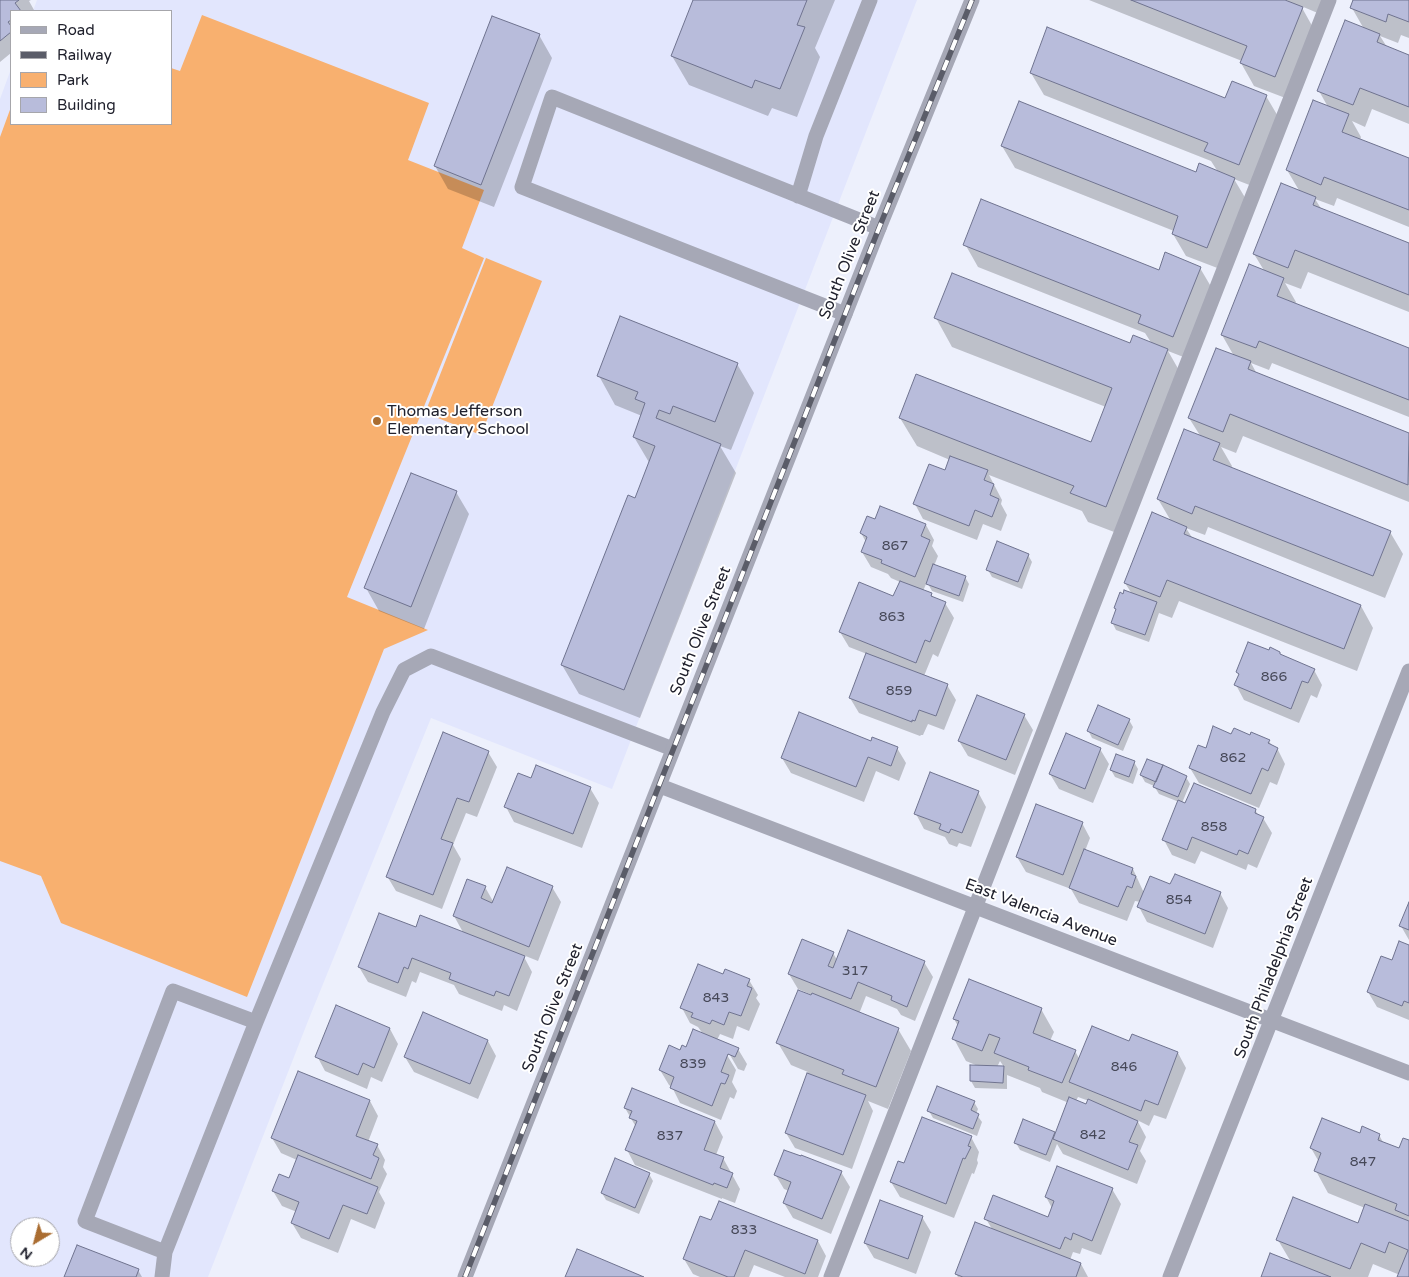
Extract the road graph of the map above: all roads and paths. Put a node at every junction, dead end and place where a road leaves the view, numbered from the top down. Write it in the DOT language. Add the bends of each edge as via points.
graph roads {
  1 [pos="870,0"];
  2 [pos="972,0"];
  3 [pos="1329,0"];
  4 [pos="798,196"];
  5 [pos="879,228"];
  6 [pos="845,314"];
  7 [pos="1409,671"];
  8 [pos="673,749"];
  9 [pos="660,786"];
  10 [pos="976,906"];
  11 [pos="1272,1020"];
  12 [pos="256,1022"];
  13 [pos="1409,1073"];
  14 [pos="165,1252"];
  15 [pos="162,1277"];
  16 [pos="465,1277"];
  17 [pos="830,1277"];
  18 [pos="1170,1277"];
  1 -- 4 [label="street" via="816,136"];
  2 -- 5 [label="street, South Olive Street"];
  3 -- 10 [label="street"];
  4 -- 5 [label="street"];
  4 -- 6 [label="street" via="552,97 522,187"];
  5 -- 6 [label="street, South Olive Street"];
  6 -- 8 [label="street, South Olive Street"];
  7 -- 11 [label="street, South Philadelphia Street"];
  8 -- 9 [label="street, South Olive Street"];
  8 -- 12 [label="street" via="431,656 404,670 383,712"];
  9 -- 10 [label="street, East Valencia Avenue"];
  9 -- 16 [label="street, South Olive Street"];
  10 -- 11 [label="street, East Valencia Avenue"];
  10 -- 17 [label="street"];
  11 -- 13 [label="street, East Valencia Avenue"];
  11 -- 18 [label="street, South Philadelphia Street"];
  12 -- 14 [label="street"];
  12 -- 14 [label="street" via="173,991 85,1221"];
  14 -- 15 [label="street"];
}
